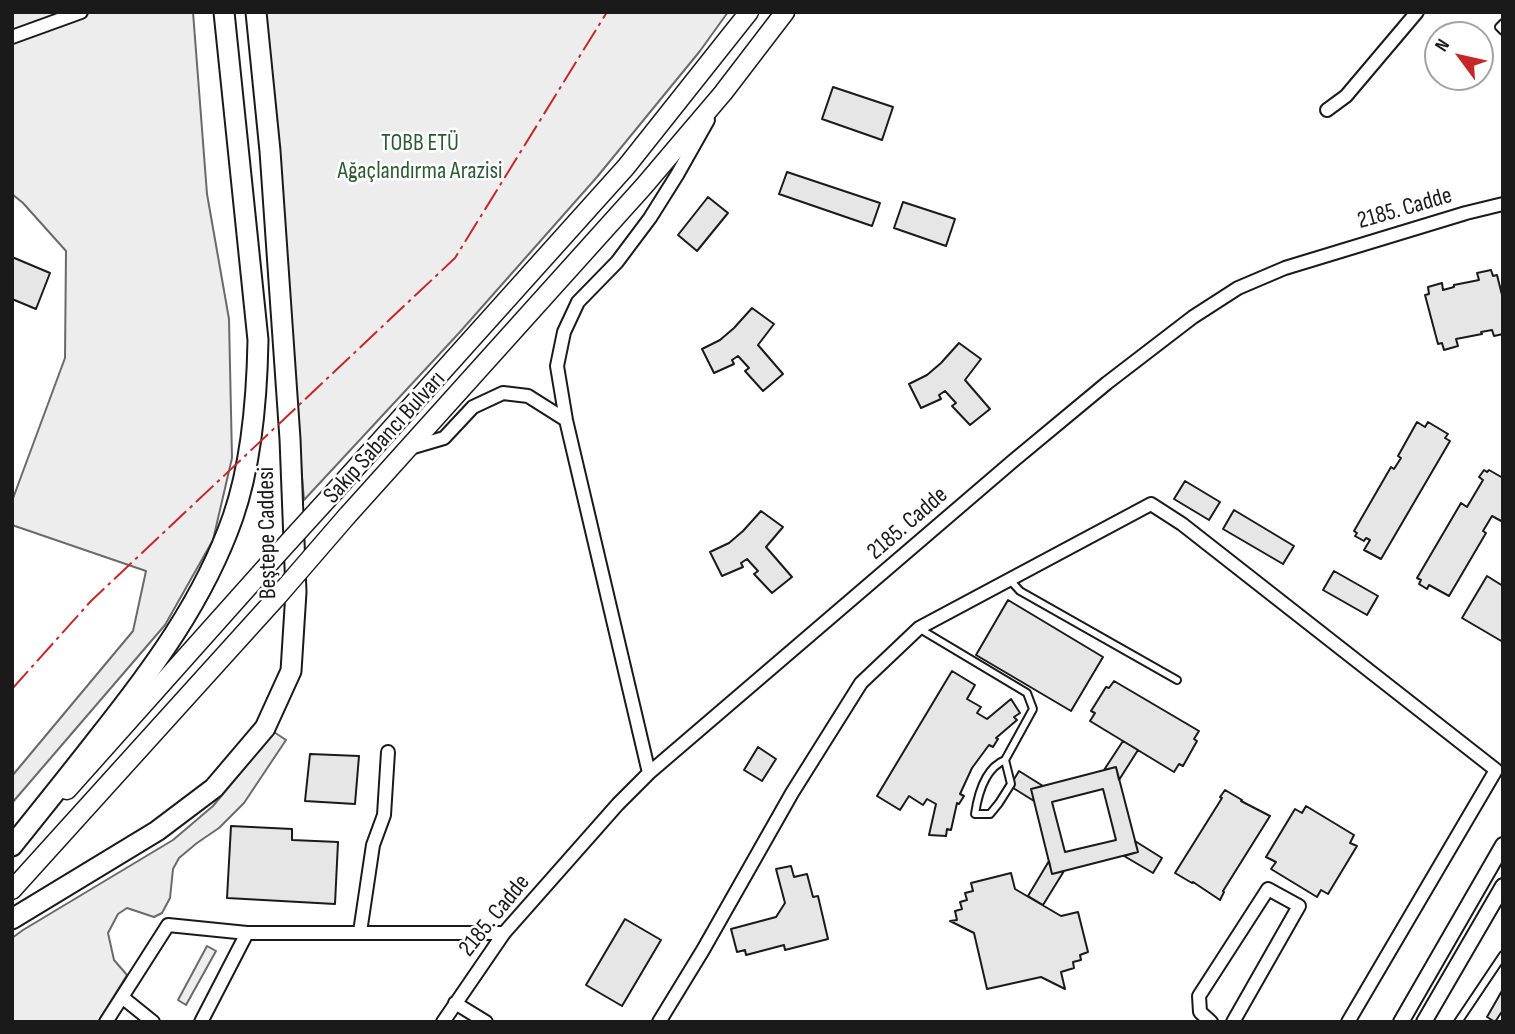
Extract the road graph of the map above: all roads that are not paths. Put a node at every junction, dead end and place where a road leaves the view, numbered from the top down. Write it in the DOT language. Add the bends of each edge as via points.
graph roads {
  1 [pos="81,12"];
  2 [pos="224,12"];
  3 [pos="256,12"];
  4 [pos="748,12"];
  5 [pos="785,12"];
  6 [pos="1417,12"];
  7 [pos="1503,23"];
  8 [pos="1503,31"];
  9 [pos="12,37"];
  10 [pos="723,93"];
  11 [pos="1326,110"];
  12 [pos="1503,204"];
  13 [pos="566,420"];
  14 [pos="410,448"];
  15 [pos="1009,579"];
  16 [pos="919,628"];
  17 [pos="1177,680"];
  18 [pos="388,752"];
  19 [pos="1005,760"];
  20 [pos="649,773"];
  21 [pos="1503,845"];
  22 [pos="12,846"];
  23 [pos="12,852"];
  24 [pos="1503,886"];
  25 [pos="12,890"];
  26 [pos="12,919"];
  27 [pos="360,932"];
  28 [pos="247,933"];
  29 [pos="504,933"];
  30 [pos="1503,955"];
  31 [pos="121,997"];
  32 [pos="455,1003"];
  33 [pos="1426,1021"];
  34 [pos="106,1022"];
  35 [pos="153,1022"];
  36 [pos="201,1022"];
  37 [pos="443,1022"];
  38 [pos="486,1022"];
  39 [pos="659,1022"];
  40 [pos="1211,1022"];
  41 [pos="1233,1022"];
  42 [pos="1348,1022"];
  43 [pos="1401,1022"];
  44 [pos="1458,1022"];
  1 -- 9 [label="street"];
  2 -- 22 [label="main road, Beştepe Caddesi" via="258,340 246,472 219,555 191,609 131,697"];
  3 -- 26 [label="main road, Beştepe Caddesi" via="290,439 296,592 290,671 265,728 214,788 157,831"];
  4 -- 23 [label="main road, Sakıp Sabancı Bulvarı, bridge" via="626,167"];
  5 -- 10 [label="main road, Sakıp Sabancı Bulvarı"];
  6 -- 11 [label="street" via="1346,96"];
  7 -- 8 [label="lane" via="1499,27"];
  10 -- 13 [label="street" via="650,218 617,262 578,302 564,332 558,366"];
  10 -- 14 [label="main road, Sakıp Sabancı Bulvarı"];
  12 -- 20 [label="street, 2185. Cadde" via="1286,268 1238,288 1193,317 1013,461"];
  13 -- 14 [label="street" via="528,396 503,393 473,407 444,438"];
  13 -- 20 [label="street"];
  14 -- 25 [label="main road, Sakıp Sabancı Bulvarı, bridge"];
  15 -- 16 [label="street"];
  15 -- 17 [label="lane" via="1020,591"];
  15 -- 42 [label="street" via="1151,504 1496,770"];
  16 -- 19 [label="lane" via="1027,693 1033,709"];
  16 -- 39 [label="street" via="861,683"];
  18 -- 27 [label="street" via="384,815 373,845"];
  19 -- 19 [label="lane" via="995,764 978,792 975,814 990,814 1011,784"];
  20 -- 29 [label="street, 2185. Cadde"];
  21 -- 43 [label="street"];
  24 -- 33 [label="street"];
  27 -- 28 [label="street"];
  27 -- 29 [label="street"];
  28 -- 31 [label="street" via="168,925"];
  28 -- 36 [label="street"];
  29 -- 32 [label="street, 2185. Cadde"];
  30 -- 44 [label="lane"];
  31 -- 34 [label="street"];
  31 -- 35 [label="street"];
  32 -- 37 [label="street, 2185. Cadde"];
  32 -- 38 [label="street"];
  40 -- 41 [label="street" via="1200,1012 1199,996 1268,889 1299,906"];
}
